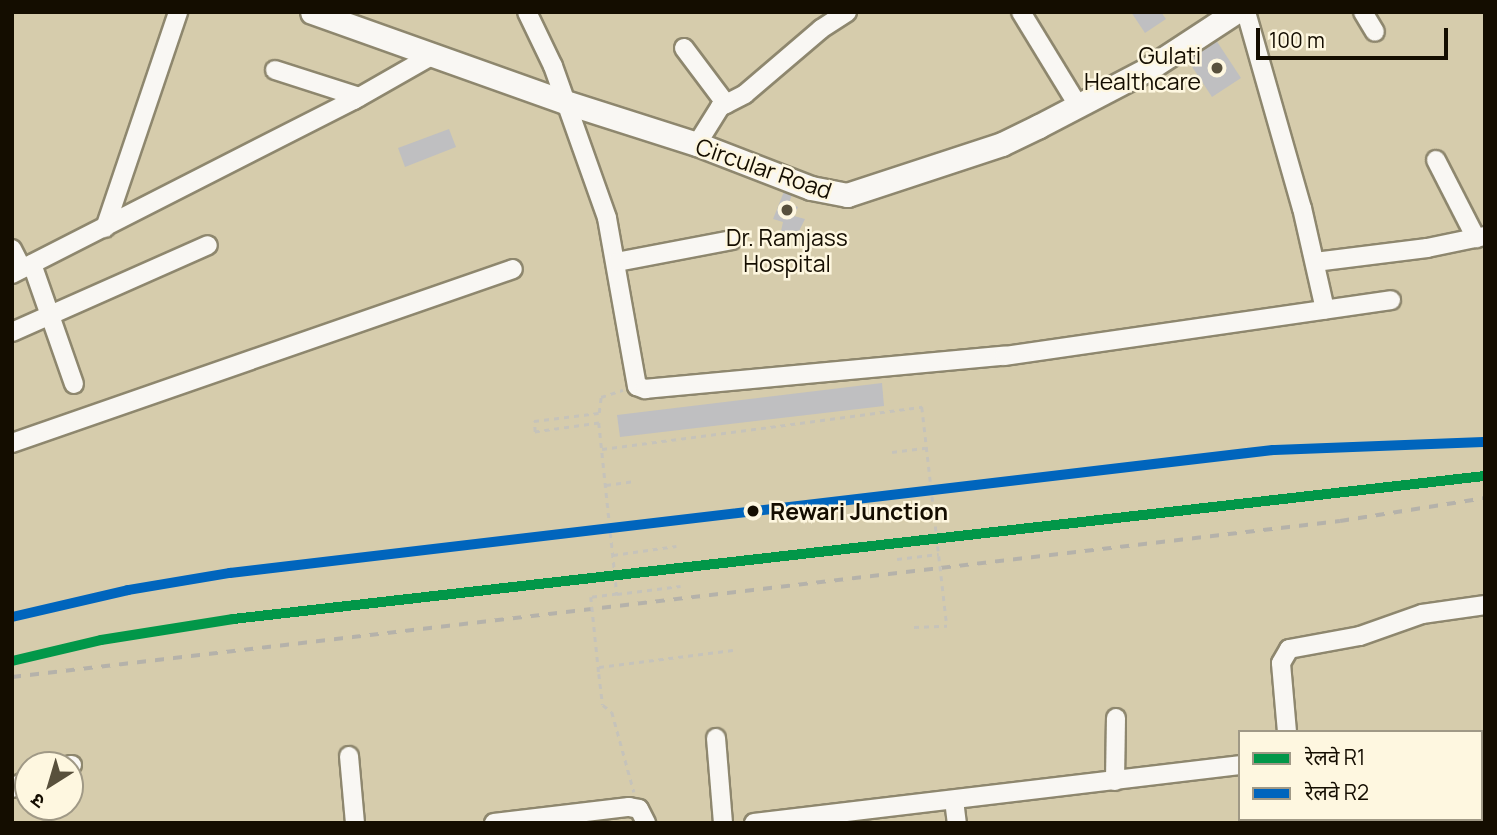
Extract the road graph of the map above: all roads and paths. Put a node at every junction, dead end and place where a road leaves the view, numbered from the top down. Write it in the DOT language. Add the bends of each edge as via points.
graph roads {
  1 [pos="178,12"];
  2 [pos="527,12"];
  3 [pos="847,12"];
  4 [pos="1021,12"];
  5 [pos="1235,12"];
  6 [pos="1246,12"];
  7 [pos="1363,12"];
  8 [pos="324,14"];
  9 [pos="817,20"];
  10 [pos="1375,32"];
  11 [pos="684,48"];
  12 [pos="431,56"];
  13 [pos="275,70"];
  14 [pos="359,97"];
  15 [pos="565,102"];
  16 [pos="726,104"];
  17 [pos="1079,107"];
  18 [pos="697,144"];
  19 [pos="1436,160"];
  20 [pos="105,228"];
  21 [pos="1480,237"];
  22 [pos="732,240"];
  23 [pos="208,245"];
  24 [pos="12,249"];
  25 [pos="617,262"];
  26 [pos="1315,262"];
  27 [pos="22,269"];
  28 [pos="513,269"];
  29 [pos="1391,300"];
  30 [pos="1325,309"];
  31 [pos="50,315"];
  32 [pos="12,332"];
  33 [pos="74,384"];
  34 [pos="637,386"];
  35 [pos="12,443"];
  36 [pos="926,448"];
  37 [pos="602,449"];
  38 [pos="892,452"];
  39 [pos="634,481"];
  40 [pos="606,485"];
  41 [pos="934,514"];
  42 [pos="900,518"];
  43 [pos="676,546"];
  44 [pos="939,554"];
  45 [pos="613,555"];
  46 [pos="897,559"];
  47 [pos="680,586"];
  48 [pos="617,594"];
  49 [pos="1485,605"];
  50 [pos="914,627"];
  51 [pos="733,650"];
  52 [pos="599,667"];
  53 [pos="1115,718"];
  54 [pos="1287,730"];
  55 [pos="716,738"];
  56 [pos="349,755"];
  57 [pos="1238,765"];
  58 [pos="1115,781"];
  59 [pos="954,800"];
  60 [pos="642,816"];
  61 [pos="355,823"];
  62 [pos="494,823"];
  63 [pos="723,823"];
  64 [pos="754,823"];
  65 [pos="957,823"];
  1 -- 20 [label="street"];
  2 -- 15 [label="street"];
  3 -- 9 [label="street"];
  4 -- 17 [label="street"];
  5 -- 17 [label="main road, Circular Road"];
  6 -- 26 [label="street"];
  7 -- 10 [label="street"];
  8 -- 12 [label="main road, Circular Road"];
  9 -- 16 [label="street" via="745,94"];
  11 -- 16 [label="street"];
  12 -- 14 [label="street"];
  12 -- 15 [label="main road, Circular Road"];
  13 -- 14 [label="street"];
  14 -- 20 [label="street"];
  15 -- 18 [label="main road, Circular Road"];
  15 -- 25 [label="street" via="607,218"];
  16 -- 18 [label="street" via="714,113"];
  17 -- 18 [label="main road, Circular Road" via="1002,144 847,195 811,188"];
  19 -- 21 [label="street"];
  20 -- 27 [label="street"];
  21 -- 26 [label="street"];
  22 -- 25 [label="street"];
  23 -- 31 [label="street"];
  24 -- 27 [label="street"];
  25 -- 34 [label="street"];
  26 -- 30 [label="street"];
  27 -- 31 [label="street"];
  28 -- 35 [label="street"];
  29 -- 30 [label="street"];
  30 -- 34 [label="street" via="1004,356 645,389"];
  31 -- 32 [label="street"];
  31 -- 33 [label="street"];
  34 -- 37 [label="path, bridge" via="601,397 599,413 534,421 535,432 599,423"];
  36 -- 37 [label="path, bridge" via="922,407"];
  36 -- 38 [label="path"];
  36 -- 41 [label="path, bridge"];
  37 -- 40 [label="path, bridge"];
  39 -- 40 [label="path"];
  40 -- 45 [label="path, bridge"];
  41 -- 42 [label="path"];
  41 -- 44 [label="path, bridge"];
  43 -- 45 [label="path"];
  44 -- 46 [label="path"];
  44 -- 50 [label="path, bridge" via="947,626"];
  45 -- 48 [label="path, bridge"];
  47 -- 48 [label="path"];
  48 -- 52 [label="path, bridge" via="591,597"];
  49 -- 54 [label="street" via="1422,614 1360,636 1289,649 1281,663"];
  51 -- 52 [label="path"];
  52 -- 60 [label="path, bridge" via="603,705 612,712"];
  53 -- 58 [label="street"];
  55 -- 63 [label="street"];
  56 -- 61 [label="street"];
  57 -- 58 [label="street"];
  58 -- 59 [label="street"];
  59 -- 64 [label="street"];
  59 -- 65 [label="street"];
  60 -- 62 [label="street"];
}
